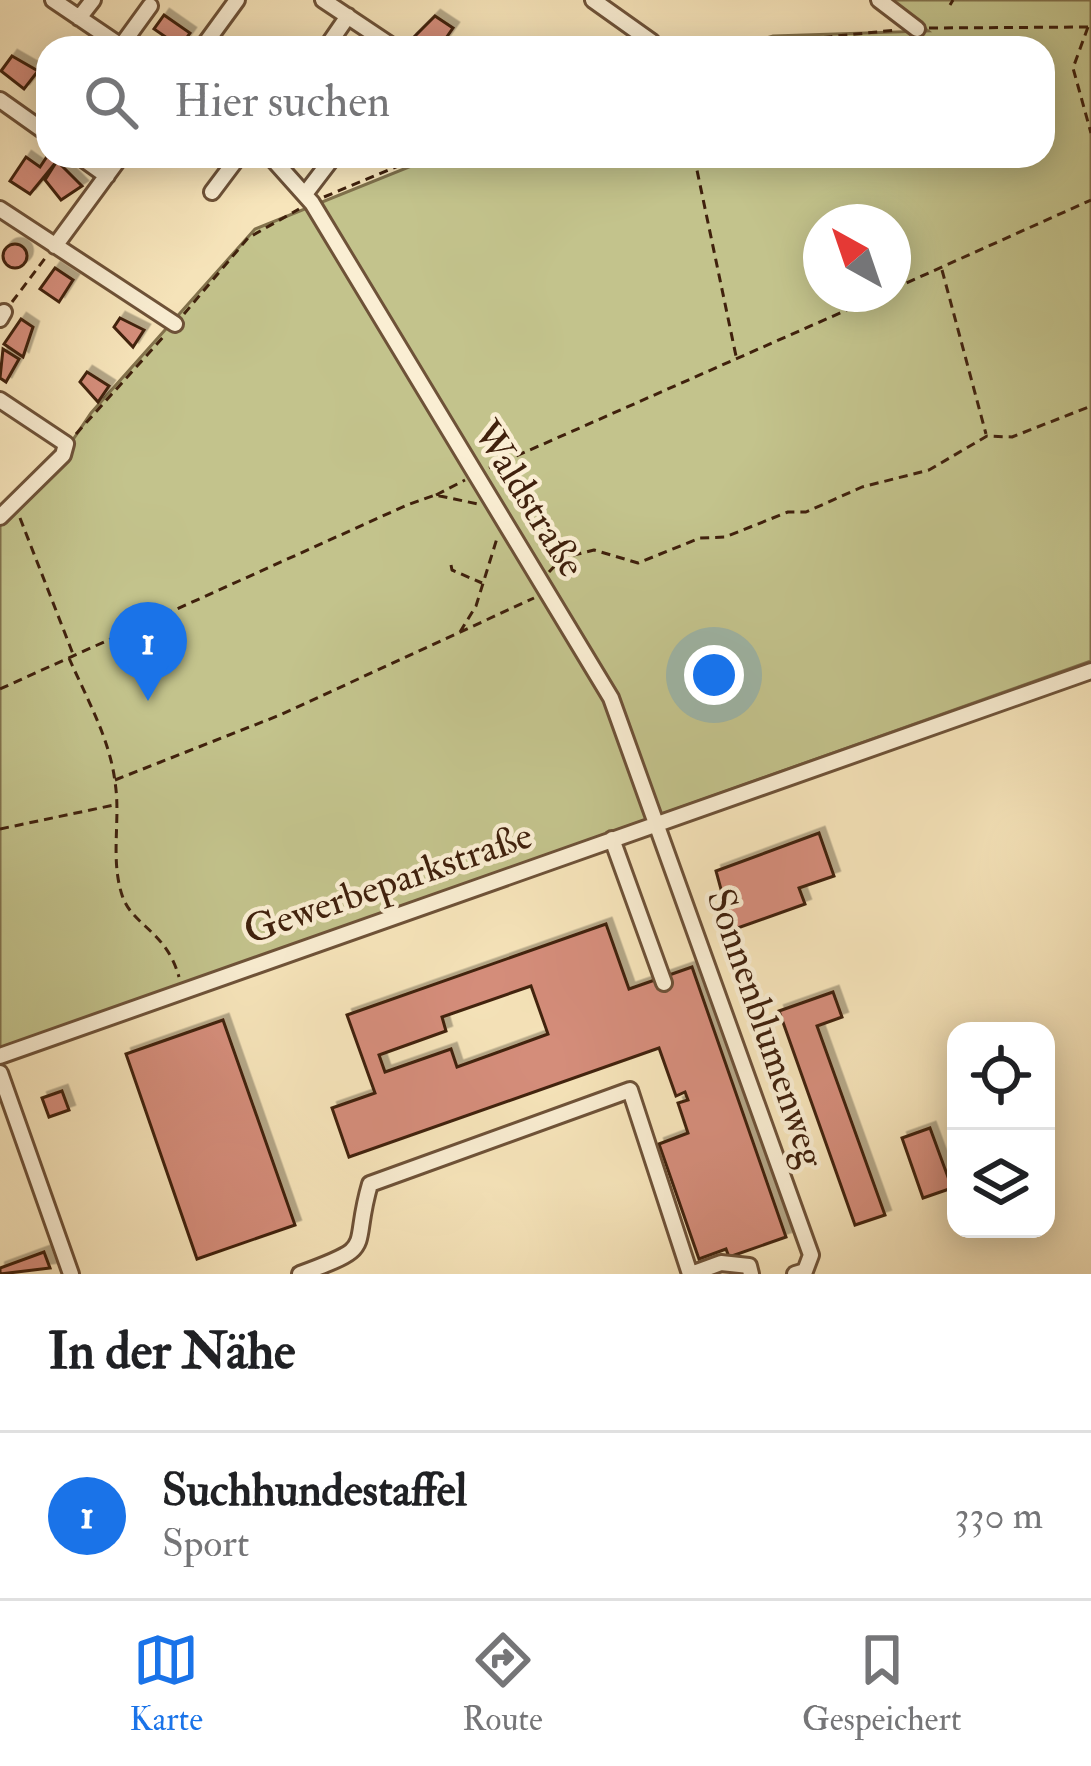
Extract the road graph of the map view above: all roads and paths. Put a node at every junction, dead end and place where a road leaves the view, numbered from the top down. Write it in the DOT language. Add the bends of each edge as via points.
graph roads {
  1 [pos="53,0"];
  2 [pos="93,0"];
  3 [pos="237,0"];
  4 [pos="323,0"];
  5 [pos="593,0"];
  6 [pos="879,0"];
  7 [pos="149,6"];
  8 [pos="348,16"];
  9 [pos="80,18"];
  10 [pos="1090,26"];
  11 [pos="917,28"];
  12 [pos="106,36"];
  13 [pos="129,36"];
  14 [pos="215,36"];
  15 [pos="334,36"];
  16 [pos="377,36"];
  17 [pos="644,36"];
  18 [pos="837,36"];
  19 [pos="0,100"];
  20 [pos="36,126"];
  21 [pos="1091,133"];
  22 [pos="96,168"];
  23 [pos="113,168"];
  24 [pos="230,168"];
  25 [pos="281,168"];
  26 [pos="327,168"];
  27 [pos="389,168"];
  28 [pos="697,168"];
  29 [pos="107,176"];
  30 [pos="212,191"];
  31 [pos="308,198"];
  32 [pos="1091,200"];
  33 [pos="0,209"];
  34 [pos="55,246"];
  35 [pos="941,268"];
  36 [pos="911,282"];
  37 [pos="842,312"];
  38 [pos="2,316"];
  39 [pos="175,324"];
  40 [pos="737,358"];
  41 [pos="0,400"];
  42 [pos="1091,406"];
  43 [pos="987,436"];
  44 [pos="65,444"];
  45 [pos="476,475"];
  46 [pos="435,495"];
  47 [pos="12,505"];
  48 [pos="496,508"];
  49 [pos="0,518"];
  50 [pos="506,524"];
  51 [pos="451,565"];
  52 [pos="484,584"];
  53 [pos="543,585"];
  54 [pos="458,635"];
  55 [pos="71,657"];
  56 [pos="1091,670"];
  57 [pos="0,689"];
  58 [pos="116,780"];
  59 [pos="116,804"];
  60 [pos="658,822"];
  61 [pos="0,829"];
  62 [pos="611,839"];
  63 [pos="664,983"];
  64 [pos="183,990"];
  65 [pos="0,1056"];
  66 [pos="0,1072"];
  67 [pos="71,1274"];
  68 [pos="300,1274"];
  69 [pos="690,1274"];
  70 [pos="751,1274"];
  71 [pos="795,1274"];
  1 -- 9 [label="street"];
  2 -- 9 [label="street"];
  3 -- 14 [label="street"];
  4 -- 8 [label="street"];
  5 -- 17 [label="street"];
  6 -- 11 [label="street"];
  7 -- 13 [label="street"];
  8 -- 15 [label="street"];
  8 -- 16 [label="street"];
  9 -- 12 [label="street"];
  10 -- 11 [label="path"];
  10 -- 21 [label="path" via="1073,68"];
  11 -- 18 [label="path"];
  19 -- 20 [label="street"];
  22 -- 29 [label="street"];
  23 -- 29 [label="street"];
  24 -- 30 [label="street"];
  25 -- 31 [label="street, Waldstraße"];
  26 -- 31 [label="street"];
  27 -- 31 [label="path"];
  28 -- 40 [label="path"];
  29 -- 34 [label="street"];
  31 -- 39 [label="path" via="248,238"];
  31 -- 45 [label="street, Waldstraße"];
  32 -- 35 [label="path"];
  33 -- 34 [label="street"];
  34 -- 38 [label="path"];
  34 -- 39 [label="street"];
  35 -- 36 [label="path"];
  35 -- 43 [label="path"];
  37 -- 40 [label="path"];
  39 -- 44 [label="path"];
  40 -- 45 [label="path"];
  41 -- 44 [label="street"];
  42 -- 43 [label="path" via="1012,437"];
  43 -- 53 [label="path" via="928,470 638,563 594,550 562,558"];
  44 -- 47 [label="street"];
  45 -- 46 [label="path"];
  45 -- 48 [label="street, Waldstraße"];
  46 -- 48 [label="path"];
  46 -- 55 [label="path"];
  47 -- 49 [label="street"];
  47 -- 55 [label="path"];
  48 -- 50 [label="street, Waldstraße"];
  50 -- 52 [label="path"];
  50 -- 53 [label="street, Waldstraße"];
  51 -- 52 [label="path"];
  52 -- 54 [label="path"];
  53 -- 54 [label="path"];
  53 -- 60 [label="street, Waldstraße" via="611,698"];
  54 -- 58 [label="path"];
  55 -- 57 [label="path"];
  55 -- 58 [label="path"];
  56 -- 60 [label="street, Gewerbeparkstraße"];
  58 -- 59 [label="path"];
  59 -- 61 [label="path"];
  59 -- 64 [label="path" via="125,903 166,944"];
  60 -- 62 [label="street, Gewerbeparkstraße"];
  60 -- 71 [label="street, Sonnenblumenweg" via="811,1255"];
  62 -- 63 [label="street"];
  62 -- 64 [label="street, Gewerbeparkstraße"];
  64 -- 65 [label="street, Gewerbeparkstraße"];
  66 -- 67 [label="street"];
  68 -- 69 [label="street" via="361,1245 370,1184 630,1090"];
  69 -- 70 [label="street" via="722,1263 749,1266"];
}
